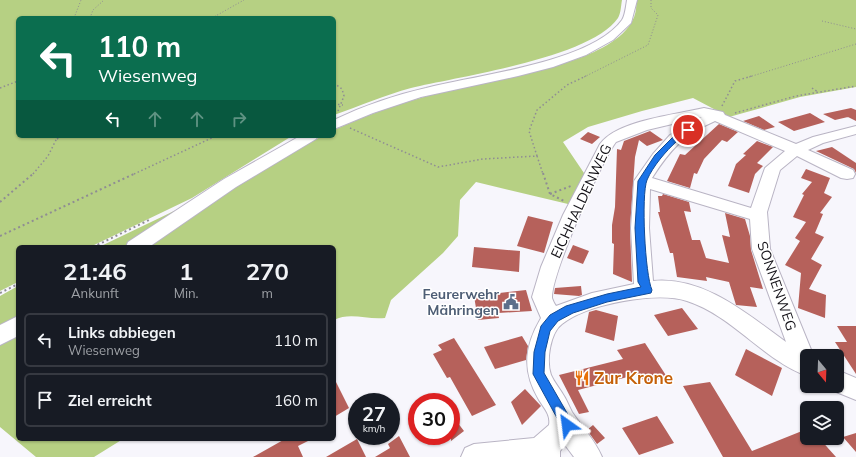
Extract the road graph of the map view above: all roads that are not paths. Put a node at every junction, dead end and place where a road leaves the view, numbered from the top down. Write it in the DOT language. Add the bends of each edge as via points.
graph roads {
  1 [pos="632,0"];
  2 [pos="717,113"];
  3 [pos="336,124"];
  4 [pos="856,130"];
  5 [pos="308,138"];
  6 [pos="796,150"];
  7 [pos="847,174"];
  8 [pos="642,181"];
  9 [pos="749,213"];
  10 [pos="138,245"];
  11 [pos="647,290"];
  12 [pos="554,318"];
  13 [pos="16,326"];
  14 [pos="0,336"];
  15 [pos="800,349"];
  16 [pos="800,363"];
  17 [pos="844,384"];
  18 [pos="856,389"];
  19 [pos="562,418"];
  20 [pos="544,454"];
  21 [pos="474,457"];
  22 [pos="589,457"];
  1 -- 3 [label="street" via="631,13 626,22 607,42 593,49 546,65 403,98"];
  2 -- 6 [label="street"];
  2 -- 8 [label="street" via="675,138 658,169"];
  2 -- 12 [label="street, EICHHALDENWEG" via="704,112 622,132 609,140 552,260 542,296 545,308"];
  4 -- 6 [label="street, SONNENWEG" via="823,138"];
  5 -- 10 [label="street" via="230,183"];
  6 -- 7 [label="street"];
  6 -- 15 [label="street, SONNENWEG" via="773,168 758,218 762,249"];
  8 -- 9 [label="street"];
  8 -- 11 [label="street" via="640,228 644,282"];
  11 -- 12 [label="street" via="569,309"];
  11 -- 16 [label="street" via="668,289 691,294 710,302"];
  12 -- 19 [label="street" via="544,330 539,374"];
  13 -- 14 [label="street"];
  17 -- 18 [label="street"];
  19 -- 20 [label="street" via="560,431"];
  19 -- 22 [label="street"];
  20 -- 21 [label="street"];
}
